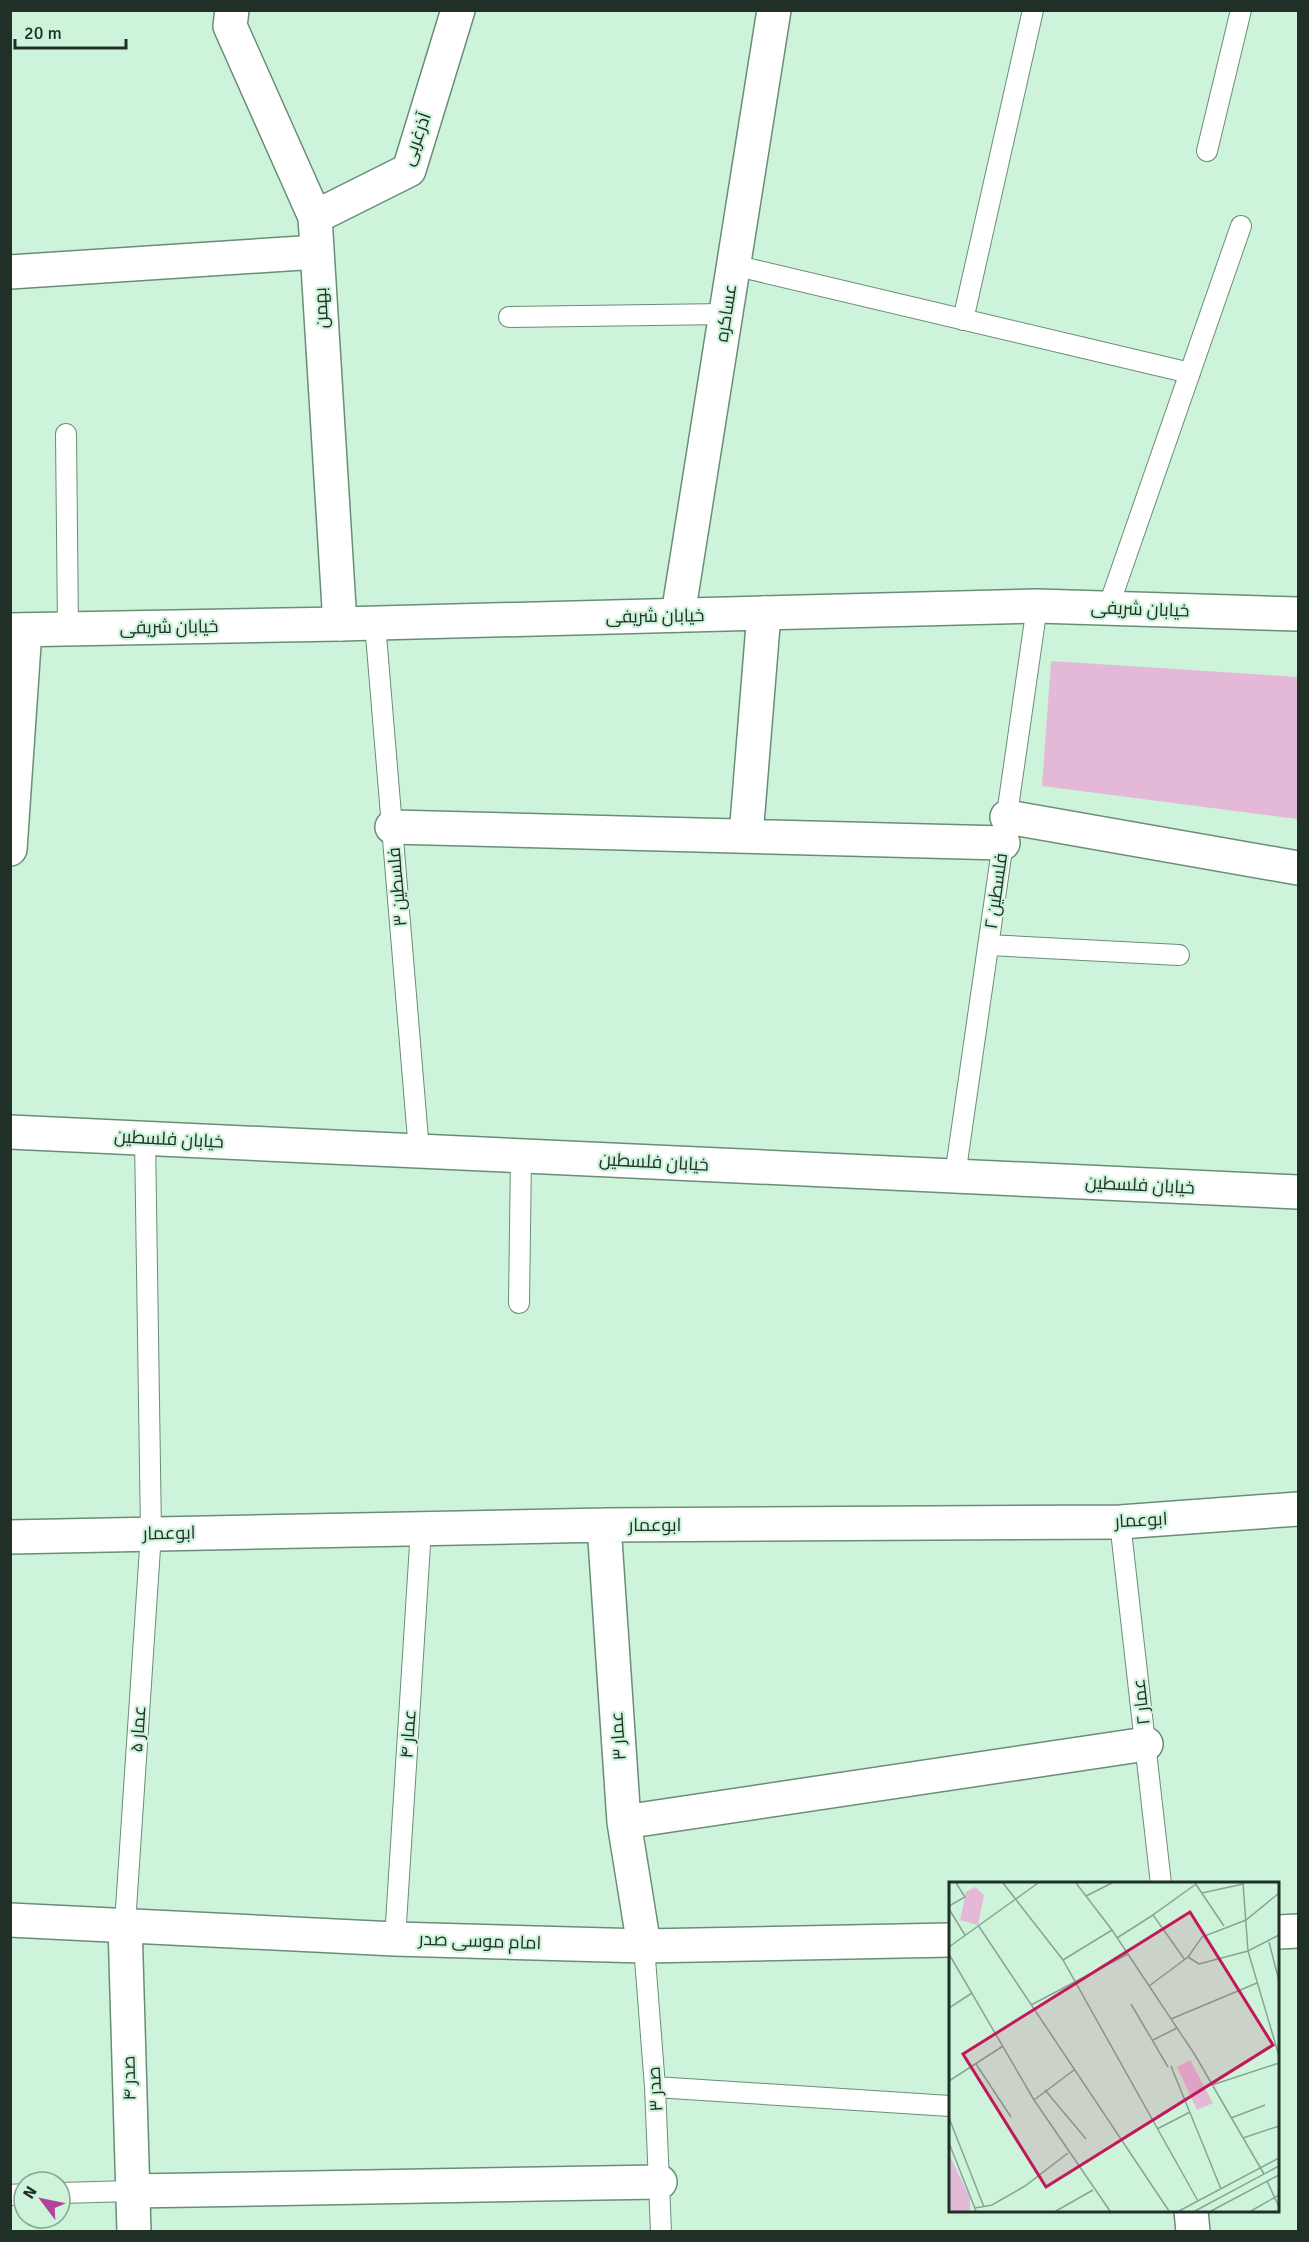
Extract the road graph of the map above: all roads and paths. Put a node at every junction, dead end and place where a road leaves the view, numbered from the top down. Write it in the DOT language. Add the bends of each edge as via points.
graph roads {
  1 [pos="232,10"];
  2 [pos="458,10"];
  3 [pos="774,10"];
  4 [pos="1033,10"];
  5 [pos="1241,10"];
  6 [pos="1207,150"];
  7 [pos="315,217"];
  8 [pos="1241,226"];
  9 [pos="317,252"];
  10 [pos="733,265"];
  11 [pos="10,272"];
  12 [pos="725,314"];
  13 [pos="509,316"];
  14 [pos="963,320"];
  15 [pos="1190,373"];
  16 [pos="66,434"];
  17 [pos="1037,606"];
  18 [pos="1108,608"];
  19 [pos="764,613"];
  20 [pos="1299,614"];
  21 [pos="678,615"];
  22 [pos="375,623"];
  23 [pos="340,624"];
  24 [pos="68,629"];
  25 [pos="18,630"];
  26 [pos="392,827"];
  27 [pos="1005,830"];
  28 [pos="746,836"];
  29 [pos="10,849"];
  30 [pos="1299,868"];
  31 [pos="989,945"];
  32 [pos="1179,955"];
  33 [pos="10,1132"];
  34 [pos="145,1138"];
  35 [pos="418,1151"];
  36 [pos="521,1156"];
  37 [pos="955,1176"];
  38 [pos="1299,1192"];
  39 [pos="519,1303"];
  40 [pos="1299,1509"];
  41 [pos="1120,1522"];
  42 [pos="604,1525"];
  43 [pos="421,1529"];
  44 [pos="151,1533"];
  45 [pos="10,1537"];
  46 [pos="1146,1744"];
  47 [pos="624,1822"];
  48 [pos="1161,1882"];
  49 [pos="10,1920"];
  50 [pos="125,1924"];
  51 [pos="1299,1931"];
  52 [pos="1279,1932"];
  53 [pos="395,1939"];
  54 [pos="949,1940"];
  55 [pos="644,1946"];
  56 [pos="655,2087"];
  57 [pos="949,2106"];
  58 [pos="660,2182"];
  59 [pos="132,2191"];
  60 [pos="72,2193"];
  61 [pos="1191,2212"];
  62 [pos="134,2232"];
  63 [pos="661,2232"];
  64 [pos="1193,2232"];
  1 -- 7 [label="street, بهمن" via="230,26"];
  2 -- 7 [label="street, آذرغربی" via="409,170"];
  3 -- 10 [label="street, عساکره"];
  4 -- 14 [label="lane"];
  5 -- 6 [label="lane"];
  7 -- 9 [label="street, بهمن"];
  8 -- 15 [label="lane"];
  9 -- 11 [label="street"];
  9 -- 23 [label="street, بهمن"];
  10 -- 12 [label="street, عساکره"];
  10 -- 14 [label="lane"];
  12 -- 13 [label="lane"];
  12 -- 21 [label="street, عساکره"];
  14 -- 15 [label="lane"];
  15 -- 18 [label="lane"];
  16 -- 24 [label="lane"];
  17 -- 18 [label="street, خیابان شریفی"];
  17 -- 19 [label="street, خیابان شریفی"];
  17 -- 27 [label="lane, فلسطین ۲"];
  18 -- 20 [label="street, خیابان شریفی"];
  19 -- 21 [label="street, خیابان شریفی"];
  19 -- 28 [label="street"];
  21 -- 22 [label="street, خیابان شریفی"];
  22 -- 23 [label="street, خیابان شریفی"];
  22 -- 26 [label="lane, فلسطین ۳"];
  23 -- 24 [label="street, خیابان شریفی"];
  24 -- 25 [label="street, خیابان شریفی"];
  25 -- 29 [label="street"];
  26 -- 28 [label="street"];
  26 -- 35 [label="lane, فلسطین ۳"];
  27 -- 28 [label="street"];
  27 -- 30 [label="street"];
  27 -- 31 [label="lane, فلسطین ۲"];
  31 -- 32 [label="lane"];
  31 -- 37 [label="lane, فلسطین ۲"];
  33 -- 34 [label="street, خیابان فلسطین"];
  34 -- 35 [label="street, خیابان فلسطین"];
  34 -- 44 [label="lane, عمار ۵"];
  35 -- 36 [label="street, خیابان فلسطین"];
  36 -- 37 [label="street, خیابان فلسطین"];
  36 -- 39 [label="lane"];
  37 -- 38 [label="street, خیابان فلسطین"];
  40 -- 41 [label="street, ابوعمار"];
  41 -- 42 [label="street, ابوعمار"];
  41 -- 46 [label="lane, عمار ۲"];
  42 -- 43 [label="street, ابوعمار"];
  42 -- 47 [label="street, عمار ۳"];
  43 -- 44 [label="street, ابوعمار"];
  43 -- 53 [label="lane, عمار ۴"];
  44 -- 45 [label="street, ابوعمار"];
  44 -- 50 [label="lane, عمار ۵"];
  46 -- 47 [label="street"];
  46 -- 48 [label="lane, عمار ۲"];
  47 -- 55 [label="street, عمار ۳"];
  49 -- 50 [label="street, امام موسی صدر"];
  50 -- 53 [label="street, امام موسی صدر"];
  50 -- 59 [label="street, صدر ۴"];
  51 -- 52 [label="street"];
  53 -- 55 [label="street, امام موسی صدر"];
  54 -- 55 [label="street, امام موسی صدر"];
  55 -- 56 [label="lane, صدر ۳"];
  56 -- 57 [label="lane"];
  56 -- 58 [label="lane, صدر ۳"];
  58 -- 59 [label="street"];
  58 -- 63 [label="lane, صدر ۳"];
  59 -- 60 [label="lane"];
  59 -- 62 [label="street, صدر ۴"];
  61 -- 64 [label="street"];
}
